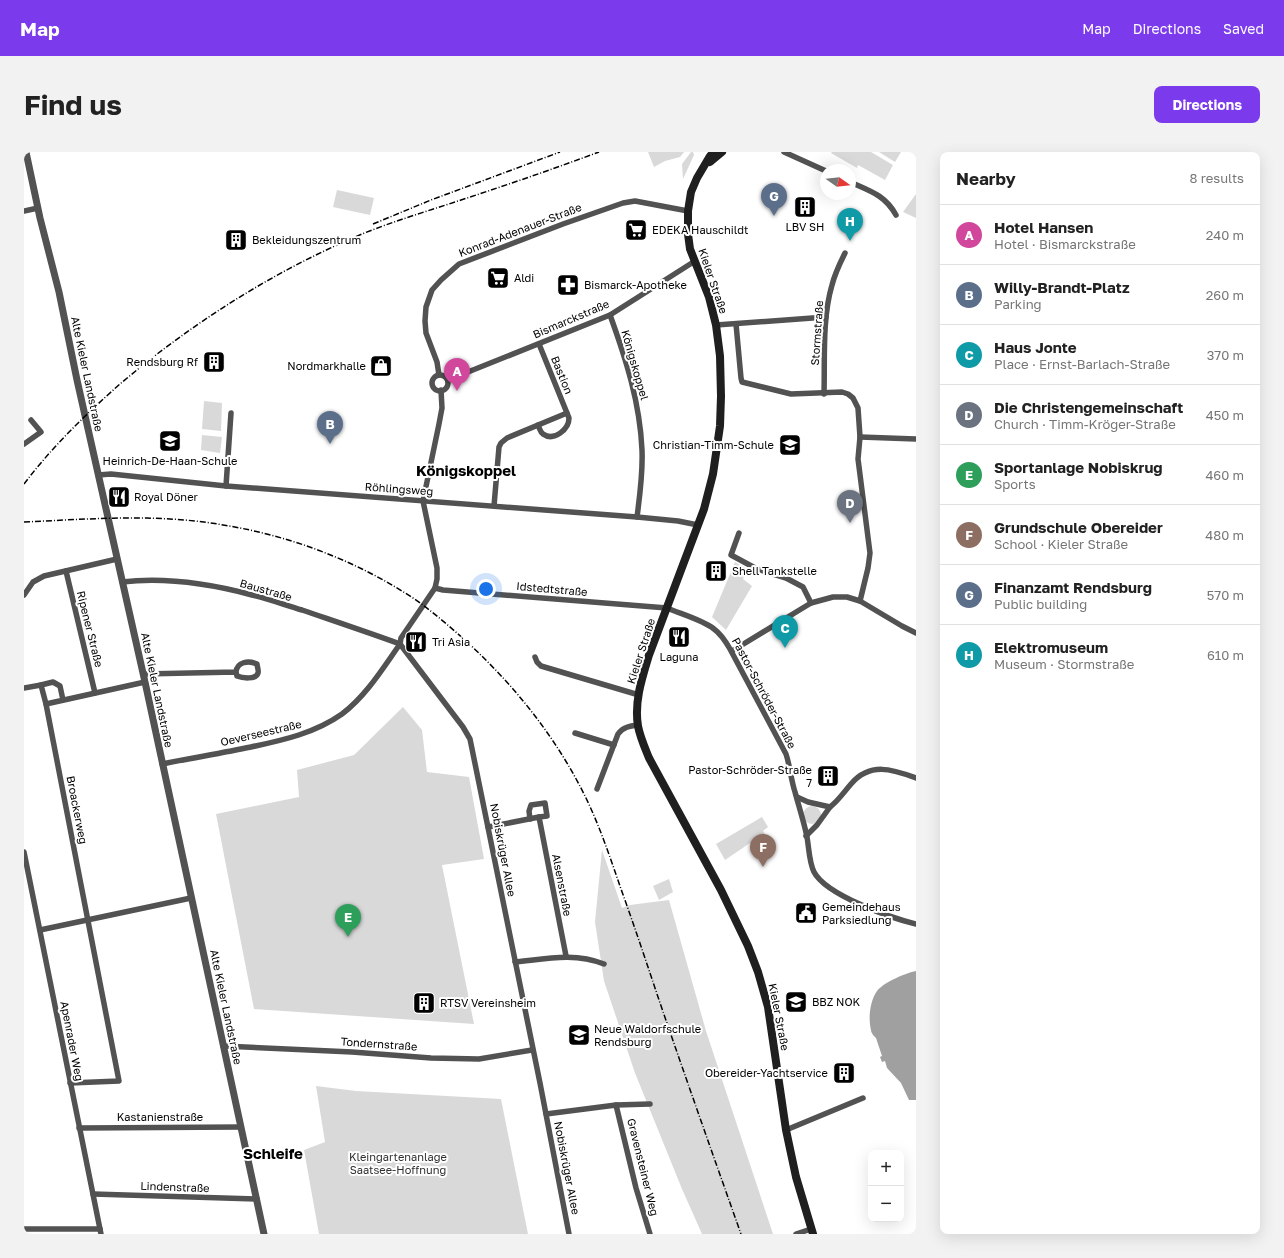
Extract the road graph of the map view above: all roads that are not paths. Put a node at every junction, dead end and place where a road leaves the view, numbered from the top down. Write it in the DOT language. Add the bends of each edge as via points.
graph roads {
  1 [pos="26,152"];
  2 [pos="714,152"];
  3 [pos="722,152"];
  4 [pos="784,152"];
  5 [pos="705,166"];
  6 [pos="820,168"];
  7 [pos="856,185"];
  8 [pos="38,208"];
  9 [pos="24,211"];
  10 [pos="688,211"];
  11 [pos="896,215"];
  12 [pos="845,253"];
  13 [pos="695,261"];
  14 [pos="610,315"];
  15 [pos="826,317"];
  16 [pos="736,324"];
  17 [pos="716,325"];
  18 [pos="539,344"];
  19 [pos="439,375"];
  20 [pos="448,380"];
  21 [pos="441,390"];
  22 [pos="824,394"];
  23 [pos="231,413"];
  24 [pos="567,413"];
  25 [pos="31,420"];
  26 [pos="538,425"];
  27 [pos="860,437"];
  28 [pos="916,438"];
  29 [pos="24,444"];
  30 [pos="98,475"];
  31 [pos="226,486"];
  32 [pos="423,501"];
  33 [pos="494,506"];
  34 [pos="637,517"];
  35 [pos="698,525"];
  36 [pos="738,533"];
  37 [pos="117,560"];
  38 [pos="66,571"];
  39 [pos="122,582"];
  40 [pos="435,588"];
  41 [pos="24,595"];
  42 [pos="860,601"];
  43 [pos="811,603"];
  44 [pos="668,608"];
  45 [pos="916,633"];
  46 [pos="400,644"];
  47 [pos="732,651"];
  48 [pos="535,657"];
  49 [pos="236,672"];
  50 [pos="143,674"];
  51 [pos="145,682"];
  52 [pos="41,685"];
  53 [pos="24,688"];
  54 [pos="95,693"];
  55 [pos="639,695"];
  56 [pos="63,700"];
  57 [pos="46,704"];
  58 [pos="638,725"];
  59 [pos="575,733"];
  60 [pos="614,745"];
  61 [pos="162,764"];
  62 [pos="916,778"];
  63 [pos="597,790"];
  64 [pos="797,797"];
  65 [pos="830,808"];
  66 [pos="539,817"];
  67 [pos="530,818"];
  68 [pos="488,827"];
  69 [pos="806,836"];
  70 [pos="24,852"];
  71 [pos="191,898"];
  72 [pos="88,920"];
  73 [pos="916,924"];
  74 [pos="40,930"];
  75 [pos="566,956"];
  76 [pos="515,962"];
  77 [pos="604,964"];
  78 [pos="223,1046"];
  79 [pos="532,1050"];
  80 [pos="70,1083"];
  81 [pos="863,1098"];
  82 [pos="650,1104"];
  83 [pos="616,1105"];
  84 [pos="546,1114"];
  85 [pos="241,1127"];
  86 [pos="79,1128"];
  87 [pos="786,1130"];
  88 [pos="93,1194"];
  89 [pos="257,1199"];
  90 [pos="24,1229"];
  91 [pos="100,1231"];
  92 [pos="812,1231"];
  93 [pos="264,1234"];
  94 [pos="569,1234"];
  95 [pos="650,1234"];
  96 [pos="796,1234"];
  1 -- 8 [label="street, Alte Kieler Landstraße"];
  2 -- 5 [label="main road, Kieler Straße"];
  3 -- 5 [label="main road, Kieler Straße"];
  4 -- 6 [label="street"];
  5 -- 10 [label="main road, Kieler Straße" via="691,192"];
  7 -- 11 [label="street" via="875,193 890,205"];
  8 -- 9 [label="street"];
  8 -- 30 [label="street, Alte Kieler Landstraße" via="59,292"];
  10 -- 13 [label="main road, Kieler Straße" via="689,242"];
  10 -- 19 [label="street, Konrad-Adenauer-Straße" via="634,201 623,203 458,264 432,290 426,307 426,333"];
  12 -- 15 [label="street, Stormstraße" via="831,286"];
  13 -- 14 [label="street, Bismarckstraße"];
  13 -- 17 [label="main road, Kieler Straße" via="709,297"];
  14 -- 18 [label="street, Bismarckstraße"];
  14 -- 34 [label="street, Königskoppel" via="634,386 640,424 642,473"];
  15 -- 16 [label="street"];
  15 -- 22 [label="street, Stormstraße"];
  16 -- 17 [label="street"];
  16 -- 22 [label="street" via="742,382 791,394"];
  17 -- 35 [label="main road, Kieler Straße" via="722,396 720,426 710,491"];
  18 -- 20 [label="street, Bismarckstraße"];
  18 -- 24 [label="street, Bastion"];
  19 -- 20 [label="street" via="445,376"];
  19 -- 21 [label="street" via="432,383 435,388"];
  20 -- 21 [label="street" via="447,388"];
  21 -- 32 [label="street" via="442,408"];
  22 -- 27 [label="street" via="842,392 853,398 858,408"];
  23 -- 31 [label="street"];
  24 -- 26 [label="street"];
  24 -- 26 [label="street" via="569,424 558,435 545,435"];
  25 -- 29 [label="street" via="41,432"];
  26 -- 33 [label="street" via="501,443"];
  27 -- 28 [label="street"];
  27 -- 42 [label="street" via="858,459 870,553"];
  30 -- 31 [label="street, Röhlingsweg" via="111,474"];
  30 -- 37 [label="street, Alte Kieler Landstraße"];
  31 -- 32 [label="street, Röhlingsweg"];
  32 -- 33 [label="street, Röhlingsweg"];
  32 -- 40 [label="street" via="437,568"];
  33 -- 34 [label="street, Röhlingsweg"];
  34 -- 35 [label="street, Röhlingsweg"];
  35 -- 44 [label="main road, Kieler Straße"];
  36 -- 43 [label="street" via="731,555 757,569 786,578 803,587"];
  37 -- 38 [label="street"];
  37 -- 39 [label="street, Alte Kieler Landstraße"];
  38 -- 41 [label="street" via="44,576 33,582"];
  38 -- 54 [label="street, Ripener Straße"];
  39 -- 46 [label="street, Baustraße" via="141,580 186,583 253,595"];
  39 -- 50 [label="street, Alte Kieler Landstraße"];
  40 -- 44 [label="street, Idstedtstraße"];
  40 -- 46 [label="street"];
  42 -- 43 [label="street" via="847,597 833,597"];
  42 -- 45 [label="street"];
  43 -- 47 [label="street"];
  44 -- 47 [label="street, Pastor-Schröder-Straße" via="714,629"];
  44 -- 55 [label="main road, Kieler Straße" via="647,661"];
  46 -- 61 [label="street, Oeverseestraße" via="358,699 343,713 320,727 302,735"];
  46 -- 68 [label="street, Nobiskrüger Allee" via="464,727 470,739"];
  47 -- 64 [label="street, Pastor-Schröder-Straße" via="786,754"];
  48 -- 55 [label="street" via="541,666"];
  49 -- 50 [label="street"];
  50 -- 51 [label="street, Alte Kieler Landstraße"];
  51 -- 54 [label="street"];
  51 -- 61 [label="street, Alte Kieler Landstraße"];
  52 -- 53 [label="street"];
  52 -- 56 [label="street" via="53,682 60,686"];
  52 -- 57 [label="street, Broackerweg"];
  54 -- 56 [label="street"];
  55 -- 58 [label="main road, Kieler Straße"];
  56 -- 57 [label="street"];
  57 -- 72 [label="street, Broackerweg"];
  58 -- 60 [label="street" via="622,729"];
  58 -- 87 [label="main road, Kieler Straße" via="649,758 721,890 758,972 768,1007"];
  59 -- 60 [label="street"];
  60 -- 63 [label="street"];
  61 -- 71 [label="street, Alte Kieler Landstraße"];
  62 -- 65 [label="street" via="883,769 864,773"];
  64 -- 65 [label="street"];
  64 -- 69 [label="street, Pastor-Schröder-Straße"];
  65 -- 69 [label="street"];
  66 -- 67 [label="street"];
  66 -- 67 [label="street" via="547,816 545,803 531,805"];
  66 -- 75 [label="street, Alsenstraße"];
  67 -- 68 [label="street"];
  68 -- 76 [label="street, Nobiskrüger Allee"];
  69 -- 73 [label="street, Pastor-Schröder-Straße" via="814,871 823,883 868,908"];
  70 -- 74 [label="street, Apenrader Weg"];
  71 -- 72 [label="street"];
  71 -- 78 [label="street, Alte Kieler Landstraße"];
  72 -- 74 [label="street"];
  72 -- 80 [label="street, Broackerweg" via="119,1081"];
  74 -- 80 [label="street, Apenrader Weg"];
  75 -- 76 [label="street"];
  75 -- 77 [label="street" via="592,959"];
  76 -- 79 [label="street, Nobiskrüger Allee"];
  78 -- 79 [label="street, Tondernstraße" via="478,1059"];
  78 -- 85 [label="street, Alte Kieler Landstraße"];
  79 -- 84 [label="street, Nobiskrüger Allee"];
  80 -- 86 [label="street, Apenrader Weg"];
  81 -- 87 [label="street"];
  82 -- 83 [label="street, Gravensteiner Weg"];
  83 -- 84 [label="street, Gravensteiner Weg"];
  83 -- 95 [label="street, Gravensteiner Weg"];
  84 -- 94 [label="street, Nobiskrüger Allee"];
  85 -- 86 [label="street, Kastanienstraße"];
  85 -- 89 [label="street, Alte Kieler Landstraße"];
  86 -- 88 [label="street, Apenrader Weg"];
  87 -- 92 [label="main road, Kieler Straße" via="796,1177"];
  88 -- 89 [label="street, Lindenstraße"];
  88 -- 91 [label="street, Apenrader Weg"];
  89 -- 93 [label="street, Alte Kieler Landstraße"];
  90 -- 91 [label="street"];
  92 -- 96 [label="street"];
}
